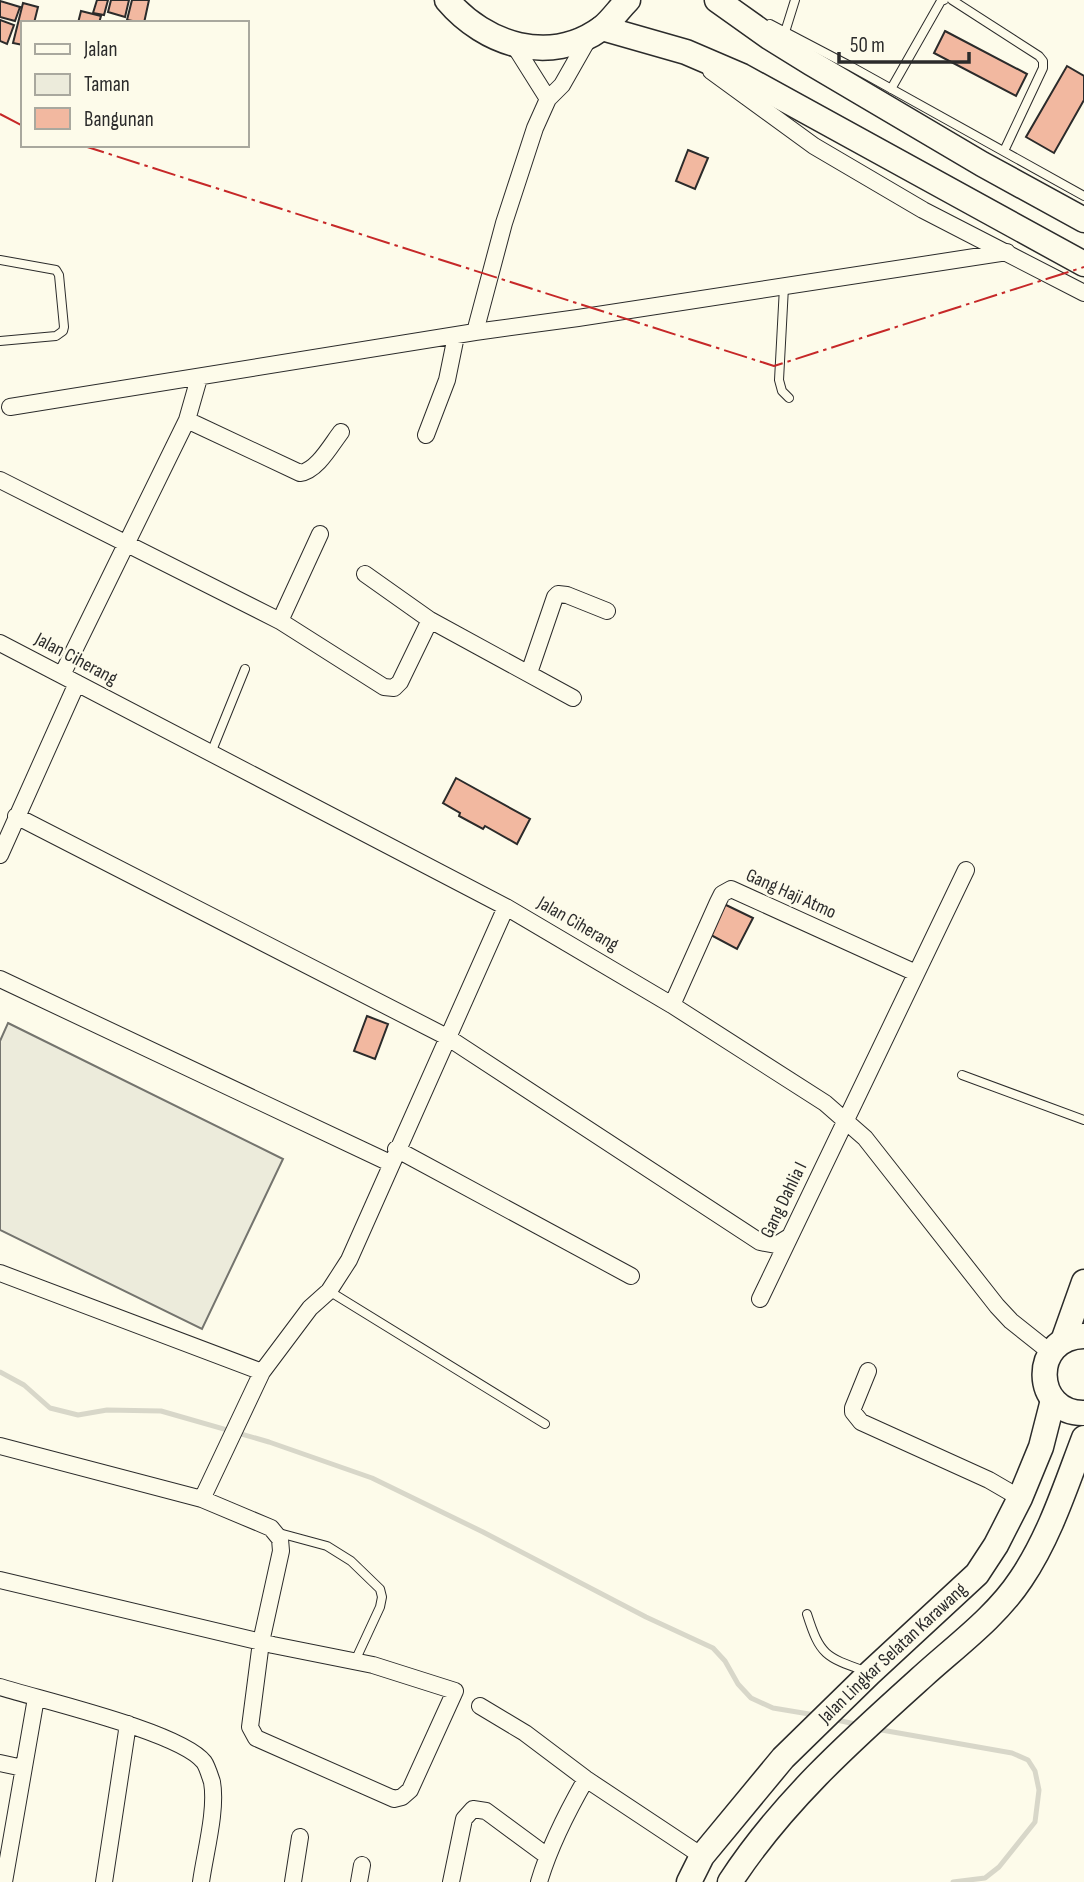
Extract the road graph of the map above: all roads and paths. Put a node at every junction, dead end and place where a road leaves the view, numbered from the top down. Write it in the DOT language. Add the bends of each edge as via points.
graph roads {
  1 [pos="447,0"];
  2 [pos="628,0"];
  3 [pos="795,0"];
  4 [pos="944,0"];
  5 [pos="952,0"];
  6 [pos="724,5"];
  7 [pos="597,31"];
  8 [pos="785,32"];
  9 [pos="514,45"];
  10 [pos="686,52"];
  11 [pos="891,89"];
  12 [pos="548,99"];
  13 [pos="1004,151"];
  14 [pos="1084,196"];
  15 [pos="1084,220"];
  16 [pos="1007,252"];
  17 [pos="0,260"];
  18 [pos="1084,264"];
  19 [pos="785,287"];
  20 [pos="1084,293"];
  21 [pos="475,332"];
  22 [pos="456,336"];
  23 [pos="0,341"];
  24 [pos="198,378"];
  25 [pos="789,398"];
  26 [pos="10,407"];
  27 [pos="187,420"];
  28 [pos="341,432"];
  29 [pos="426,435"];
  30 [pos="0,480"];
  31 [pos="320,534"];
  32 [pos="127,545"];
  33 [pos="365,574"];
  34 [pos="607,611"];
  35 [pos="430,620"];
  36 [pos="280,621"];
  37 [pos="0,643"];
  38 [pos="245,669"];
  39 [pos="529,673"];
  40 [pos="69,679"];
  41 [pos="573,698"];
  42 [pos="211,752"];
  43 [pos="16,816"];
  44 [pos="0,855"];
  45 [pos="966,870"];
  46 [pos="506,907"];
  47 [pos="916,974"];
  48 [pos="0,979"];
  49 [pos="672,1005"];
  50 [pos="447,1037"];
  51 [pos="962,1075"];
  52 [pos="1084,1120"];
  53 [pos="847,1121"];
  54 [pos="393,1156"];
  55 [pos="789,1237"];
  56 [pos="0,1273"];
  57 [pos="631,1276"];
  58 [pos="1084,1282"];
  59 [pos="329,1291"];
  60 [pos="760,1299"];
  61 [pos="1066,1343"];
  62 [pos="868,1371"];
  63 [pos="262,1372"];
  64 [pos="1053,1400"];
  65 [pos="1084,1413"];
  66 [pos="545,1424"];
  67 [pos="1084,1438"];
  68 [pos="0,1446"];
  69 [pos="1020,1498"];
  70 [pos="202,1499"];
  71 [pos="277,1533"];
  72 [pos="0,1580"];
  73 [pos="807,1614"];
  74 [pos="261,1642"];
  75 [pos="355,1661"];
  76 [pos="870,1673"];
  77 [pos="0,1687"];
  78 [pos="36,1698"];
  79 [pos="480,1706"];
  80 [pos="128,1724"];
  81 [pos="0,1763"];
  82 [pos="23,1768"];
  83 [pos="586,1779"];
  84 [pos="300,1837"];
  85 [pos="547,1856"];
  86 [pos="702,1856"];
  87 [pos="362,1865"];
  88 [pos="4,1882"];
  89 [pos="104,1882"];
  90 [pos="201,1882"];
  91 [pos="293,1882"];
  92 [pos="359,1882"];
  93 [pos="451,1882"];
  94 [pos="539,1882"];
  95 [pos="689,1882"];
  96 [pos="730,1882"];
  1 -- 9 [label="main road" via="475,28"];
  2 -- 7 [label="main road"];
  3 -- 8 [label="lane"];
  4 -- 11 [label="lane"];
  5 -- 13 [label="lane" via="1043,61"];
  6 -- 8 [label="lane"];
  6 -- 15 [label="main road" via="822,69"];
  7 -- 9 [label="main road" via="553,46"];
  7 -- 10 [label="main road"];
  7 -- 12 [label="street"];
  8 -- 11 [label="lane"];
  9 -- 12 [label="street"];
  10 -- 16 [label="street" via="814,146 923,210"];
  10 -- 18 [label="main road" via="753,82"];
  11 -- 13 [label="lane"];
  12 -- 21 [label="street" via="518,179"];
  13 -- 14 [label="lane"];
  16 -- 19 [label="street"];
  16 -- 20 [label="street"];
  17 -- 23 [label="lane" via="56,270 64,327 55,336"];
  19 -- 21 [label="street"];
  19 -- 25 [label="lane" via="779,380"];
  21 -- 22 [label="street"];
  22 -- 24 [label="street"];
  22 -- 29 [label="street" via="447,380"];
  24 -- 26 [label="street"];
  24 -- 27 [label="street"];
  27 -- 28 [label="street" via="300,473 306,473"];
  27 -- 32 [label="street"];
  30 -- 32 [label="street"];
  31 -- 36 [label="street"];
  32 -- 36 [label="street"];
  32 -- 40 [label="street"];
  33 -- 35 [label="street"];
  34 -- 39 [label="street" via="558,594"];
  35 -- 36 [label="street" via="400,682 388,689"];
  35 -- 39 [label="street"];
  37 -- 40 [label="street, Jalan Ciherang"];
  38 -- 42 [label="lane"];
  39 -- 41 [label="street"];
  40 -- 42 [label="street, Jalan Ciherang"];
  40 -- 43 [label="street"];
  42 -- 46 [label="street, Jalan Ciherang"];
  43 -- 44 [label="street"];
  43 -- 50 [label="street"];
  45 -- 47 [label="street, Gang Dahlia I"];
  46 -- 49 [label="street, Jalan Ciherang"];
  46 -- 50 [label="street"];
  47 -- 49 [label="street, Gang Haji Atmo" via="731,889 722,894"];
  47 -- 53 [label="street, Gang Dahlia I"];
  48 -- 54 [label="street"];
  49 -- 53 [label="street, Jalan Ciherang"];
  50 -- 54 [label="street"];
  50 -- 55 [label="street" via="760,1242 776,1245"];
  51 -- 52 [label="lane"];
  53 -- 55 [label="street, Gang Dahlia I"];
  53 -- 61 [label="street, Jalan Ciherang" via="905,1186 1011,1321"];
  54 -- 57 [label="street"];
  54 -- 59 [label="street" via="349,1260"];
  55 -- 60 [label="street, Gang Dahlia I"];
  56 -- 63 [label="street"];
  58 -- 61 [label="main road"];
  59 -- 63 [label="street" via="310,1308"];
  59 -- 66 [label="lane"];
  61 -- 64 [label="main road" via="1044,1368 1045,1385"];
  62 -- 69 [label="street" via="853,1408 861,1422"];
  63 -- 70 [label="street"];
  64 -- 65 [label="main road" via="1066,1410"];
  64 -- 69 [label="main road, Jalan Lingkar Selatan Karawang" via="1041,1447"];
  67 -- 96 [label="main road, Jalan Lingkar Selatan Karawang" via="1058,1506 1020,1581 781,1813"];
  68 -- 70 [label="street"];
  69 -- 76 [label="main road, Jalan Lingkar Selatan Karawang" via="977,1574"];
  70 -- 71 [label="street"];
  71 -- 74 [label="street" via="281,1551"];
  71 -- 75 [label="lane" via="327,1546 380,1589 380,1607"];
  72 -- 74 [label="street"];
  73 -- 76 [label="lane" via="821,1650"];
  74 -- 75 [label="street"];
  74 -- 75 [label="street" via="250,1727 253,1735 383,1796 402,1797 410,1790 455,1692"];
  76 -- 86 [label="main road, Jalan Lingkar Selatan Karawang" via="783,1758"];
  77 -- 78 [label="street"];
  78 -- 80 [label="street"];
  78 -- 82 [label="street"];
  79 -- 83 [label="street"];
  80 -- 89 [label="street"];
  80 -- 90 [label="street" via="189,1749 204,1762 212,1781 213,1803"];
  81 -- 82 [label="street"];
  82 -- 88 [label="street"];
  83 -- 85 [label="street"];
  83 -- 86 [label="street"];
  84 -- 91 [label="street"];
  85 -- 93 [label="street" via="486,1811 473,1809 464,1819"];
  85 -- 94 [label="street"];
  86 -- 95 [label="main road, Jalan Lingkar Selatan Karawang"];
  87 -- 92 [label="street"];
}
